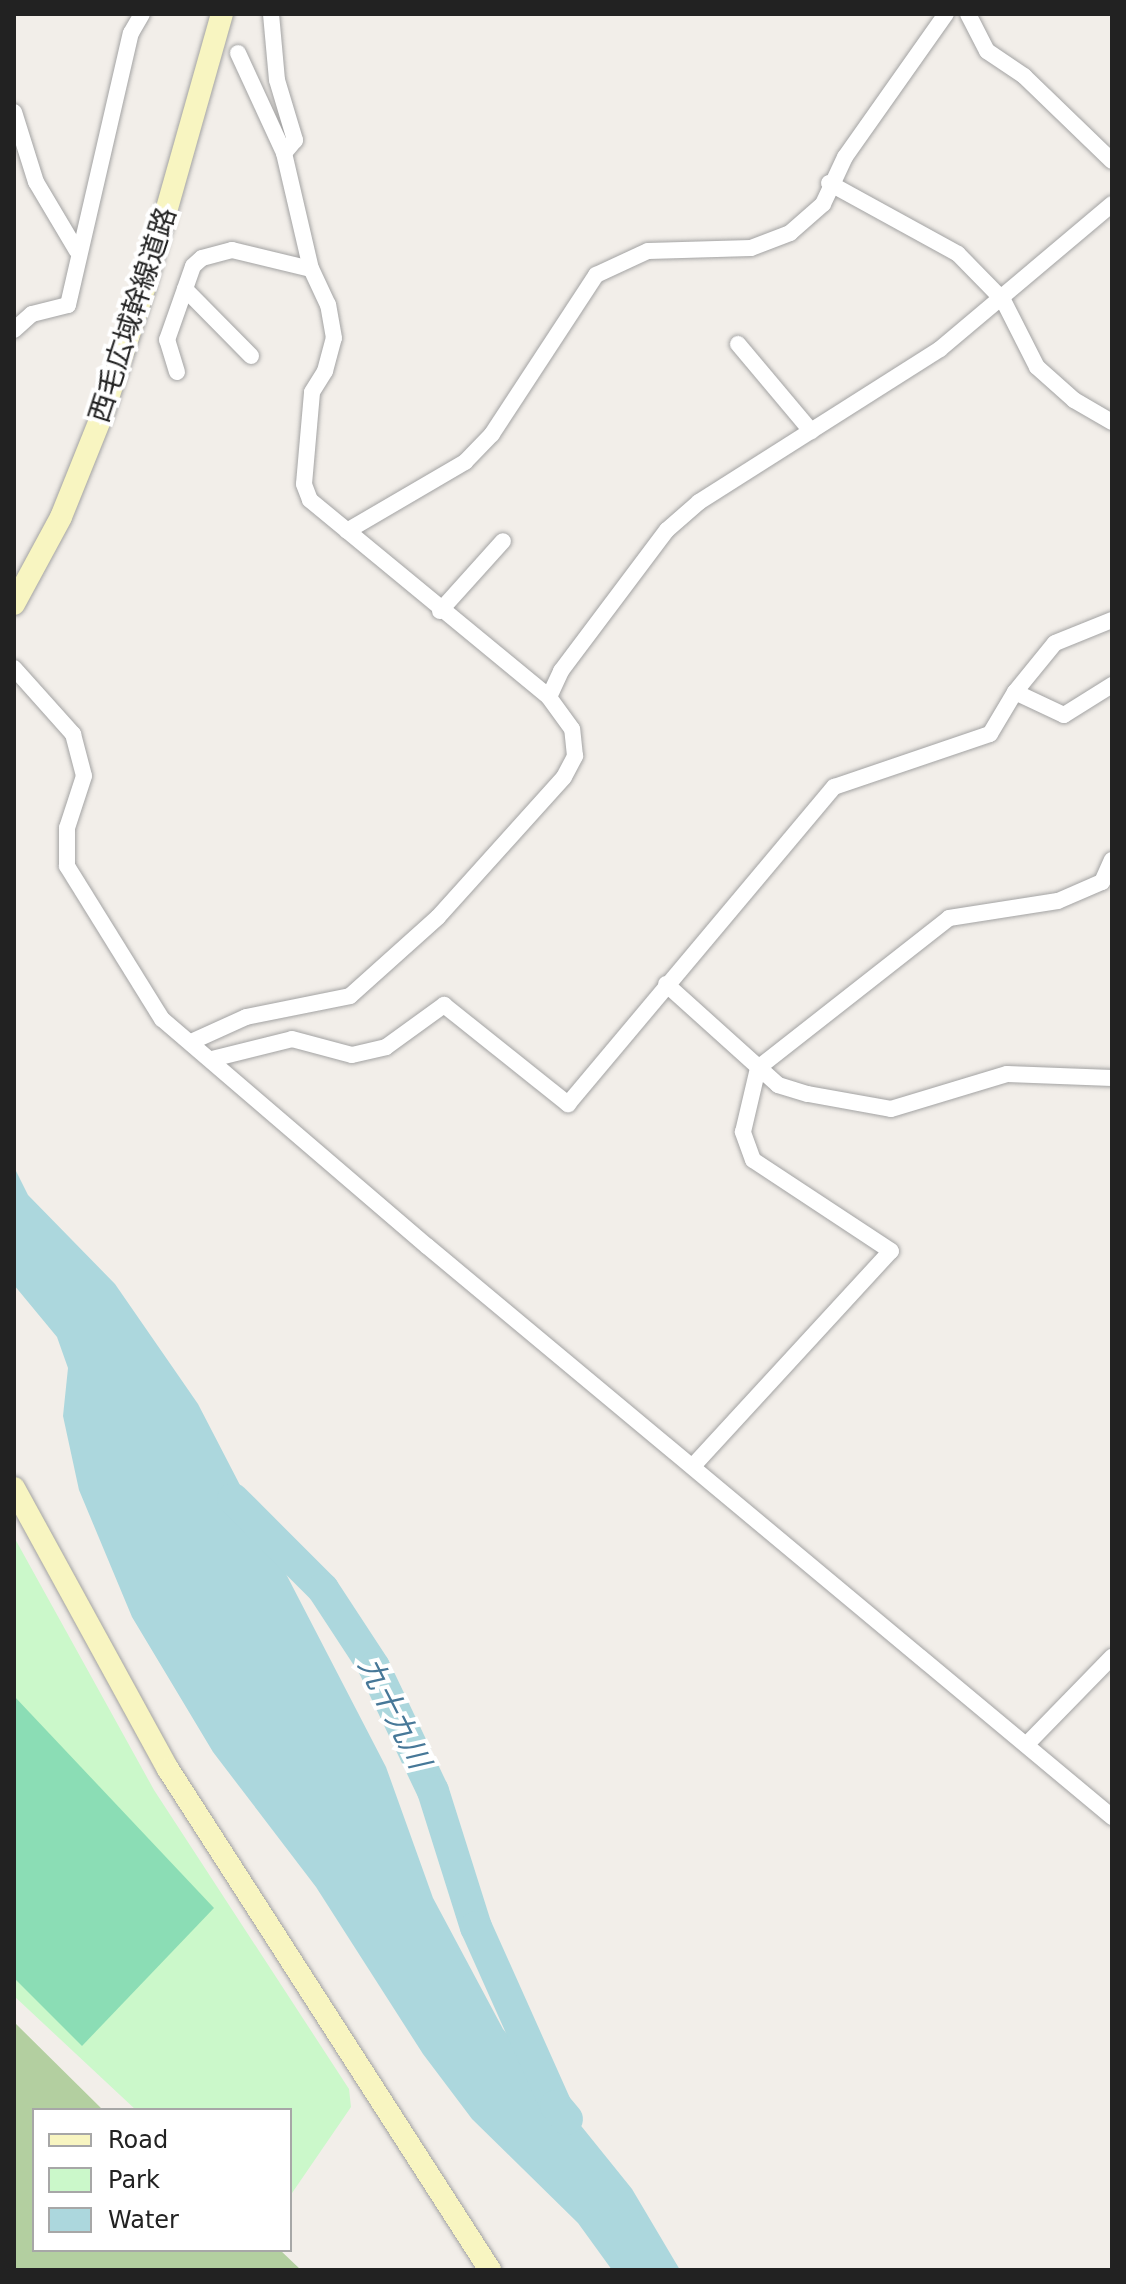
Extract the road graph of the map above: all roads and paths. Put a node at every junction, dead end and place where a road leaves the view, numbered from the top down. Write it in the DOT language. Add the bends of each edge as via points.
graph roads {
  1 [pos="142,14"];
  2 [pos="222,14"];
  3 [pos="271,14"];
  4 [pos="946,14"];
  5 [pos="968,14"];
  6 [pos="238,53"];
  7 [pos="14,112"];
  8 [pos="284,153"];
  9 [pos="1112,161"];
  10 [pos="829,183"];
  11 [pos="1112,204"];
  12 [pos="77,251"];
  13 [pos="311,269"];
  14 [pos="185,289"];
  15 [pos="1003,300"];
  16 [pos="14,330"];
  17 [pos="738,344"];
  18 [pos="251,356"];
  19 [pos="177,372"];
  20 [pos="1112,422"];
  21 [pos="811,431"];
  22 [pos="347,531"];
  23 [pos="503,541"];
  24 [pos="14,604"];
  25 [pos="440,611"];
  26 [pos="1112,620"];
  27 [pos="14,668"];
  28 [pos="1112,685"];
  29 [pos="1015,692"];
  30 [pos="549,697"];
  31 [pos="1112,860"];
  32 [pos="666,984"];
  33 [pos="191,1042"];
  34 [pos="212,1059"];
  35 [pos="758,1068"];
  36 [pos="1112,1078"];
  37 [pos="693,1466"];
  38 [pos="14,1488"];
  39 [pos="1112,1657"];
  40 [pos="1027,1744"];
  41 [pos="1112,1817"];
  42 [pos="490,2270"];
  1 -- 12 [label="street" via="131,33"];
  2 -- 24 [label="street, 西毛広域幹線道路" via="104,410 61,517"];
  3 -- 8 [label="street" via="277,80 295,140"];
  4 -- 10 [label="street"];
  5 -- 9 [label="street" via="987,51 1024,76"];
  6 -- 8 [label="street"];
  7 -- 12 [label="street" via="36,182"];
  8 -- 13 [label="street"];
  10 -- 15 [label="street" via="958,254"];
  10 -- 22 [label="street" via="823,204 790,233 751,248 648,251 596,275 492,434 465,462"];
  11 -- 15 [label="street"];
  12 -- 16 [label="street" via="68,305 32,314"];
  13 -- 14 [label="street" via="232,250 216,252 193,266"];
  13 -- 22 [label="street" via="328,305 334,338 325,371 312,392 304,484 310,500"];
  14 -- 18 [label="street"];
  14 -- 19 [label="street" via="167,340"];
  15 -- 20 [label="street" via="1037,367 1074,400"];
  15 -- 21 [label="street" via="940,349"];
  17 -- 21 [label="street"];
  21 -- 30 [label="street" via="699,502 667,530 561,671"];
  22 -- 25 [label="street"];
  23 -- 25 [label="street"];
  25 -- 30 [label="street"];
  26 -- 29 [label="street" via="1055,643"];
  27 -- 33 [label="street" via="73,734 84,776 67,828 67,866 162,1019"];
  28 -- 29 [label="street" via="1064,715"];
  29 -- 32 [label="street" via="990,734 834,787"];
  30 -- 33 [label="street" via="572,729 575,756 564,777 438,917 350,996 246,1017"];
  31 -- 35 [label="street" via="1102,882 1058,901 949,918"];
  32 -- 34 [label="street" via="568,1104 444,1005 386,1047 352,1055 292,1039"];
  32 -- 35 [label="street"];
  33 -- 34 [label="street"];
  34 -- 37 [label="street"];
  35 -- 36 [label="street" via="778,1085 891,1109 1007,1074"];
  35 -- 37 [label="street" via="743,1132 753,1160 891,1251"];
  37 -- 40 [label="street"];
  38 -- 42 [label="street" via="168,1769"];
  39 -- 40 [label="street"];
  40 -- 41 [label="street"];
}
